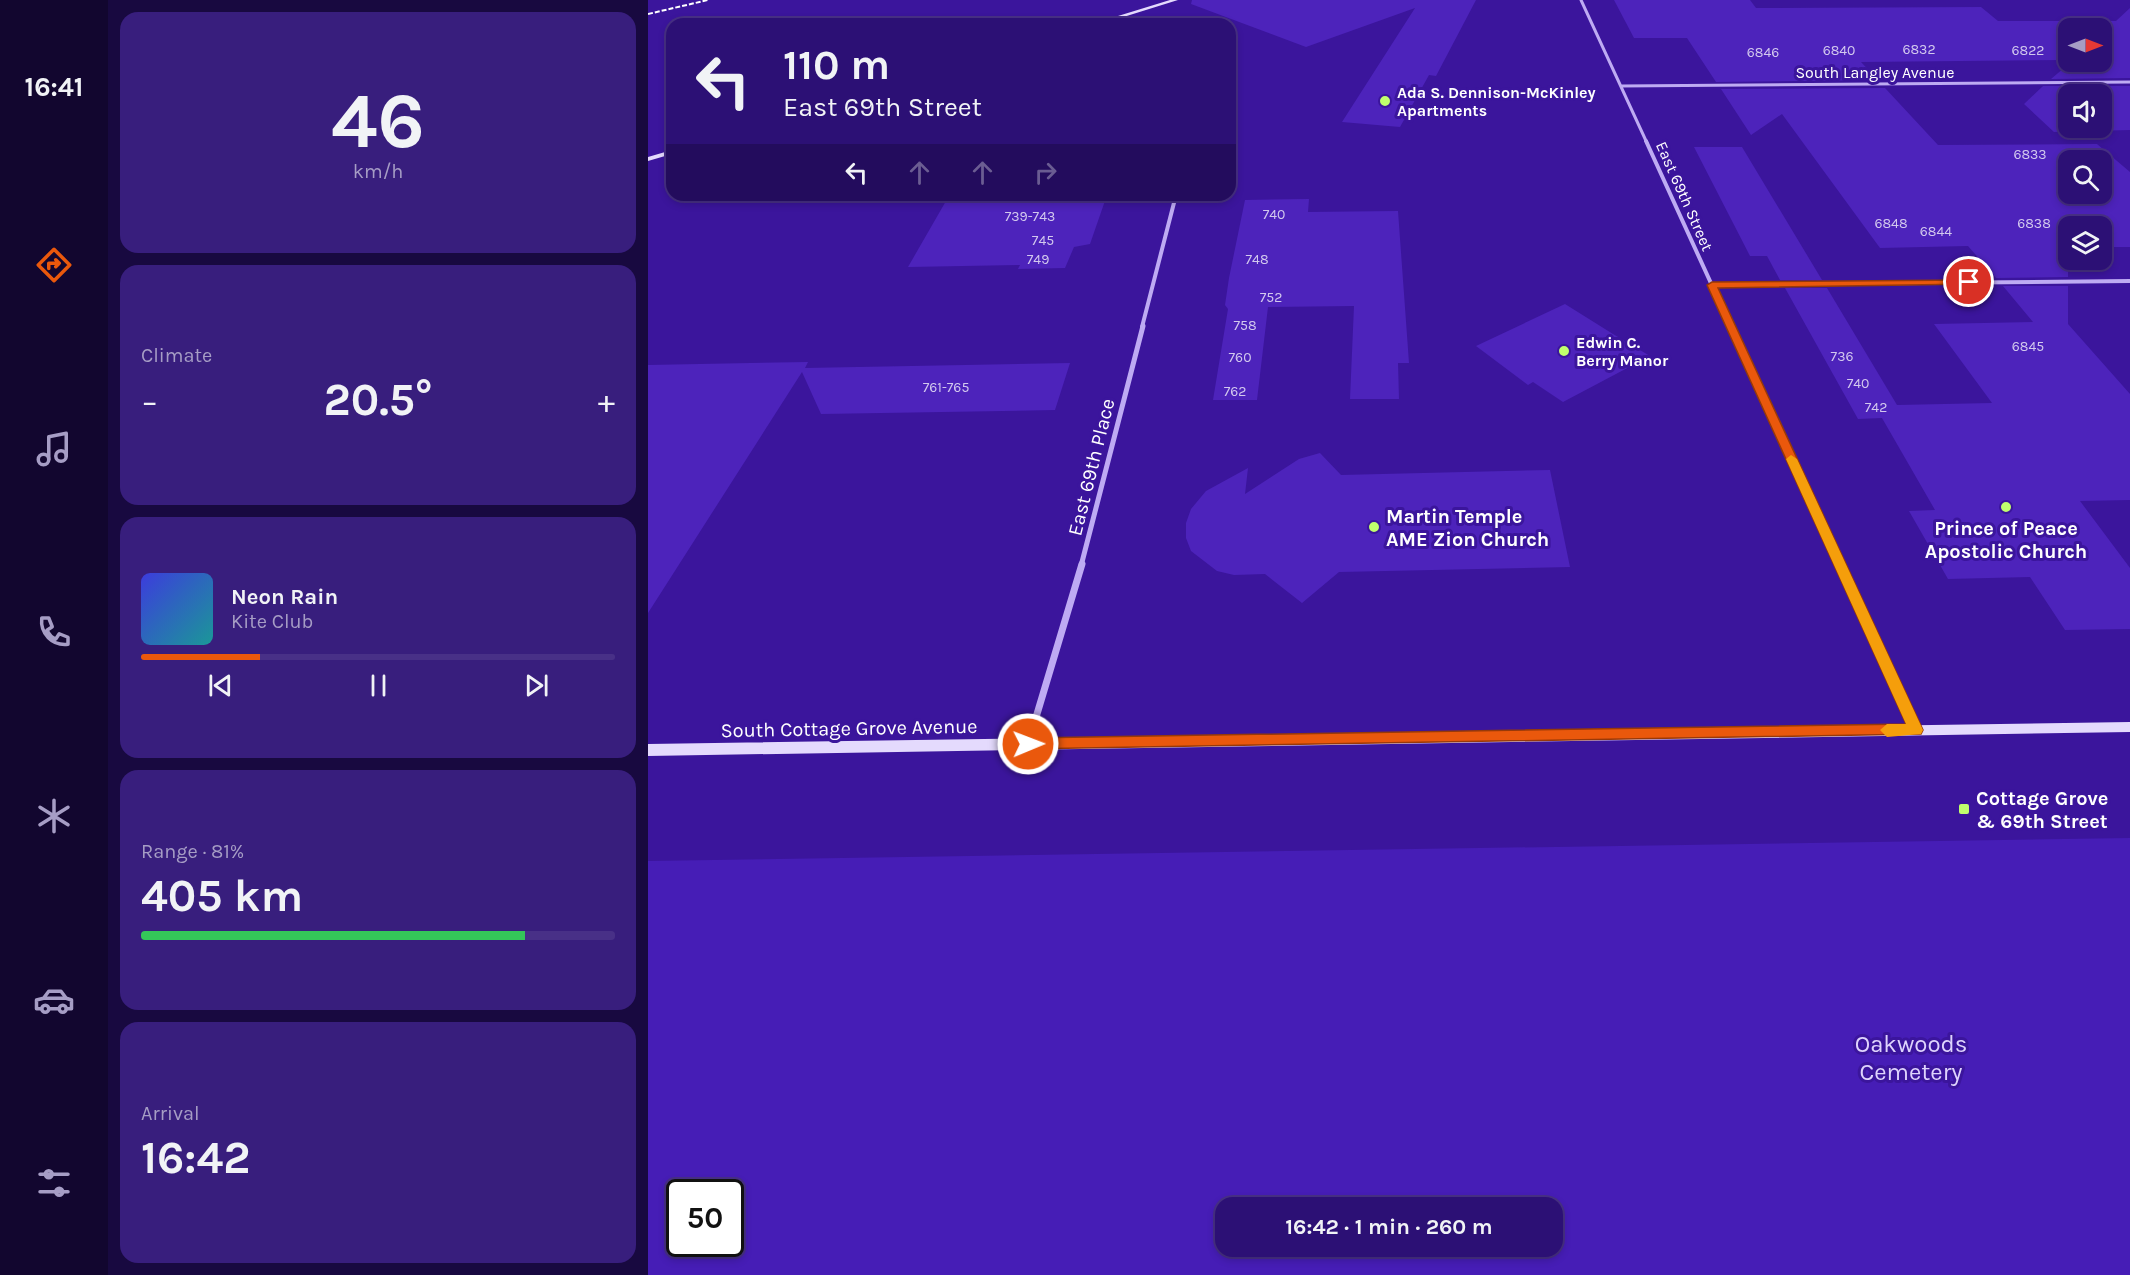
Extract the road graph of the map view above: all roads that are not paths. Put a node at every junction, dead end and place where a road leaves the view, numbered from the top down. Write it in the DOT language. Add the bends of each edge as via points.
graph roads {
  1 [pos="1175,0"];
  2 [pos="1581,0"];
  3 [pos="1115,18"];
  4 [pos="2130,82"];
  5 [pos="1621,86"];
  6 [pos="666,154"];
  7 [pos="648,159"];
  8 [pos="1174,201"];
  9 [pos="2130,281"];
  10 [pos="1712,285"];
  11 [pos="2130,727"];
  12 [pos="1916,730"];
  13 [pos="1028,744"];
  14 [pos="648,750"];
  1 -- 3 [label="main road"];
  2 -- 5 [label="street, East 69th Street"];
  4 -- 5 [label="street, South Langley Avenue"];
  5 -- 10 [label="street, East 69th Street"];
  6 -- 7 [label="main road"];
  8 -- 13 [label="street, East 69th Place" via="1081,567"];
  9 -- 10 [label="street"];
  10 -- 12 [label="street, East 69th Street"];
  11 -- 12 [label="main road, South Cottage Grove Avenue"];
  12 -- 13 [label="main road, South Cottage Grove Avenue"];
  13 -- 14 [label="main road, South Cottage Grove Avenue"];
}
